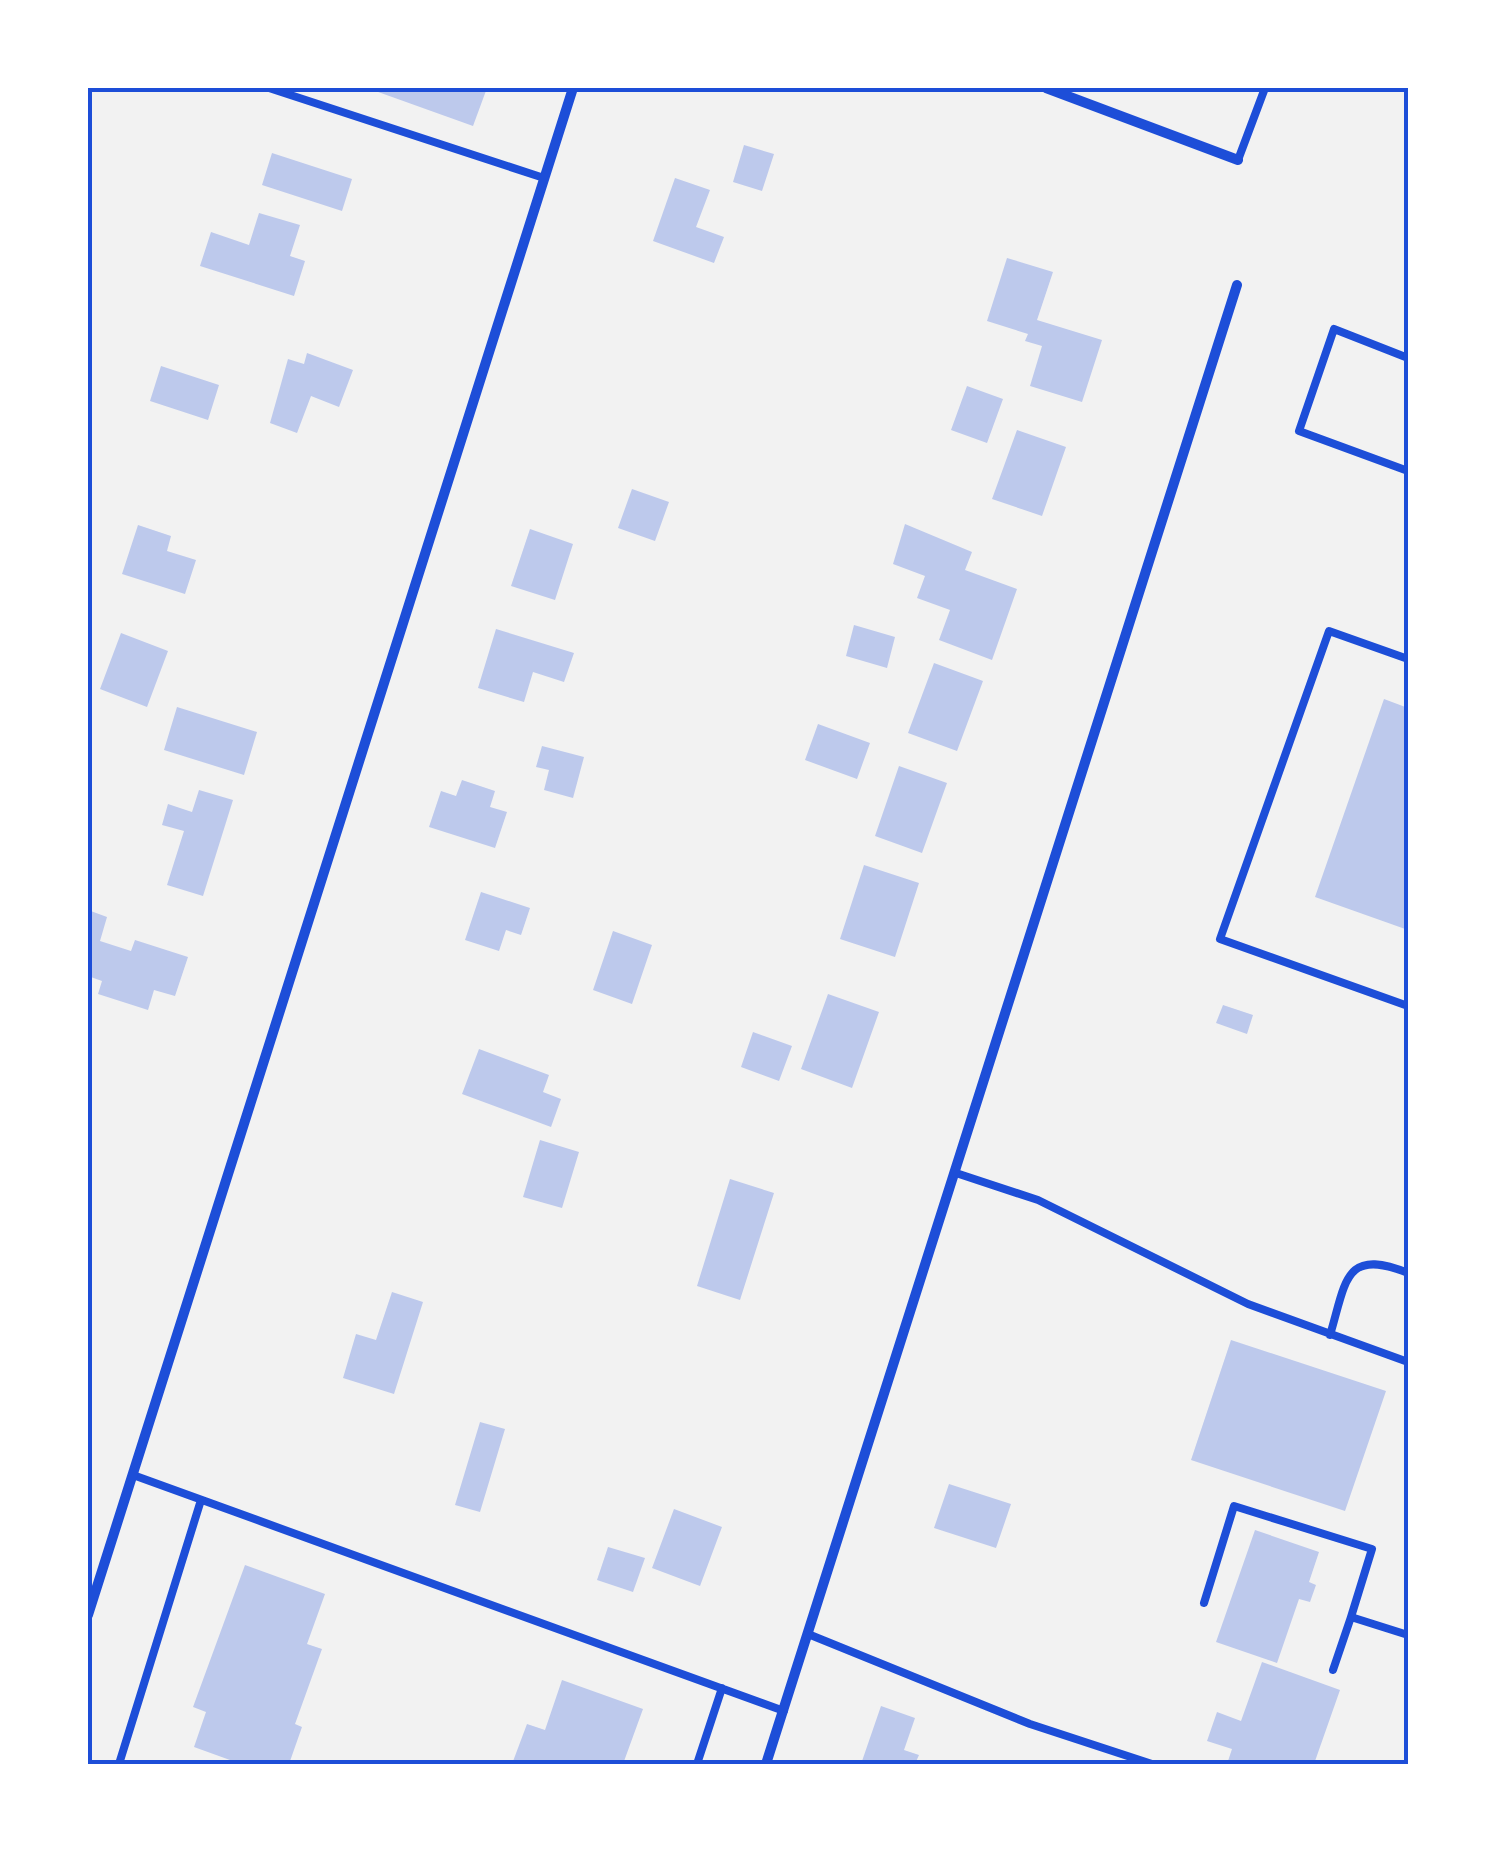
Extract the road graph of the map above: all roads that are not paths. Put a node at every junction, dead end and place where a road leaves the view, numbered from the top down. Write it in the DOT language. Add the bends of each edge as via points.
graph roads {
  1 [pos="269,88"];
  2 [pos="573,88"];
  3 [pos="1046,88"];
  4 [pos="1264,88"];
  5 [pos="1238,160"];
  6 [pos="544,178"];
  7 [pos="1238,285"];
  8 [pos="1408,358"];
  9 [pos="1408,471"];
  10 [pos="1408,660"];
  11 [pos="1408,1006"];
  12 [pos="956,1174"];
  13 [pos="1408,1272"];
  14 [pos="1330,1334"];
  15 [pos="1408,1362"];
  16 [pos="132,1476"];
  17 [pos="201,1500"];
  18 [pos="1204,1603"];
  19 [pos="88,1616"];
  20 [pos="1351,1617"];
  21 [pos="808,1634"];
  22 [pos="1408,1636"];
  23 [pos="1333,1670"];
  24 [pos="722,1688"];
  25 [pos="784,1710"];
  26 [pos="119,1764"];
  27 [pos="697,1764"];
  28 [pos="766,1764"];
  29 [pos="1152,1764"];
  1 -- 6 [label="lane"];
  2 -- 6 [label="street"];
  3 -- 5 [label="street"];
  4 -- 5 [label="lane"];
  6 -- 16 [label="street"];
  7 -- 12 [label="street"];
  8 -- 9 [label="lane" via="1334,328 1299,430"];
  10 -- 11 [label="lane" via="1329,631 1220,938"];
  12 -- 14 [label="lane" via="1038,1200 1182,1274"];
  12 -- 21 [label="street"];
  13 -- 14 [label="lane" via="1378,1260 1358,1266"];
  14 -- 15 [label="lane"];
  16 -- 17 [label="lane"];
  16 -- 19 [label="street"];
  17 -- 24 [label="lane"];
  17 -- 26 [label="lane"];
  18 -- 20 [label="lane" via="1234,1506 1372,1549"];
  20 -- 22 [label="lane"];
  20 -- 23 [label="lane"];
  21 -- 25 [label="street"];
  21 -- 29 [label="lane" via="1030,1724"];
  24 -- 25 [label="lane"];
  24 -- 27 [label="lane"];
  25 -- 28 [label="street"];
}
